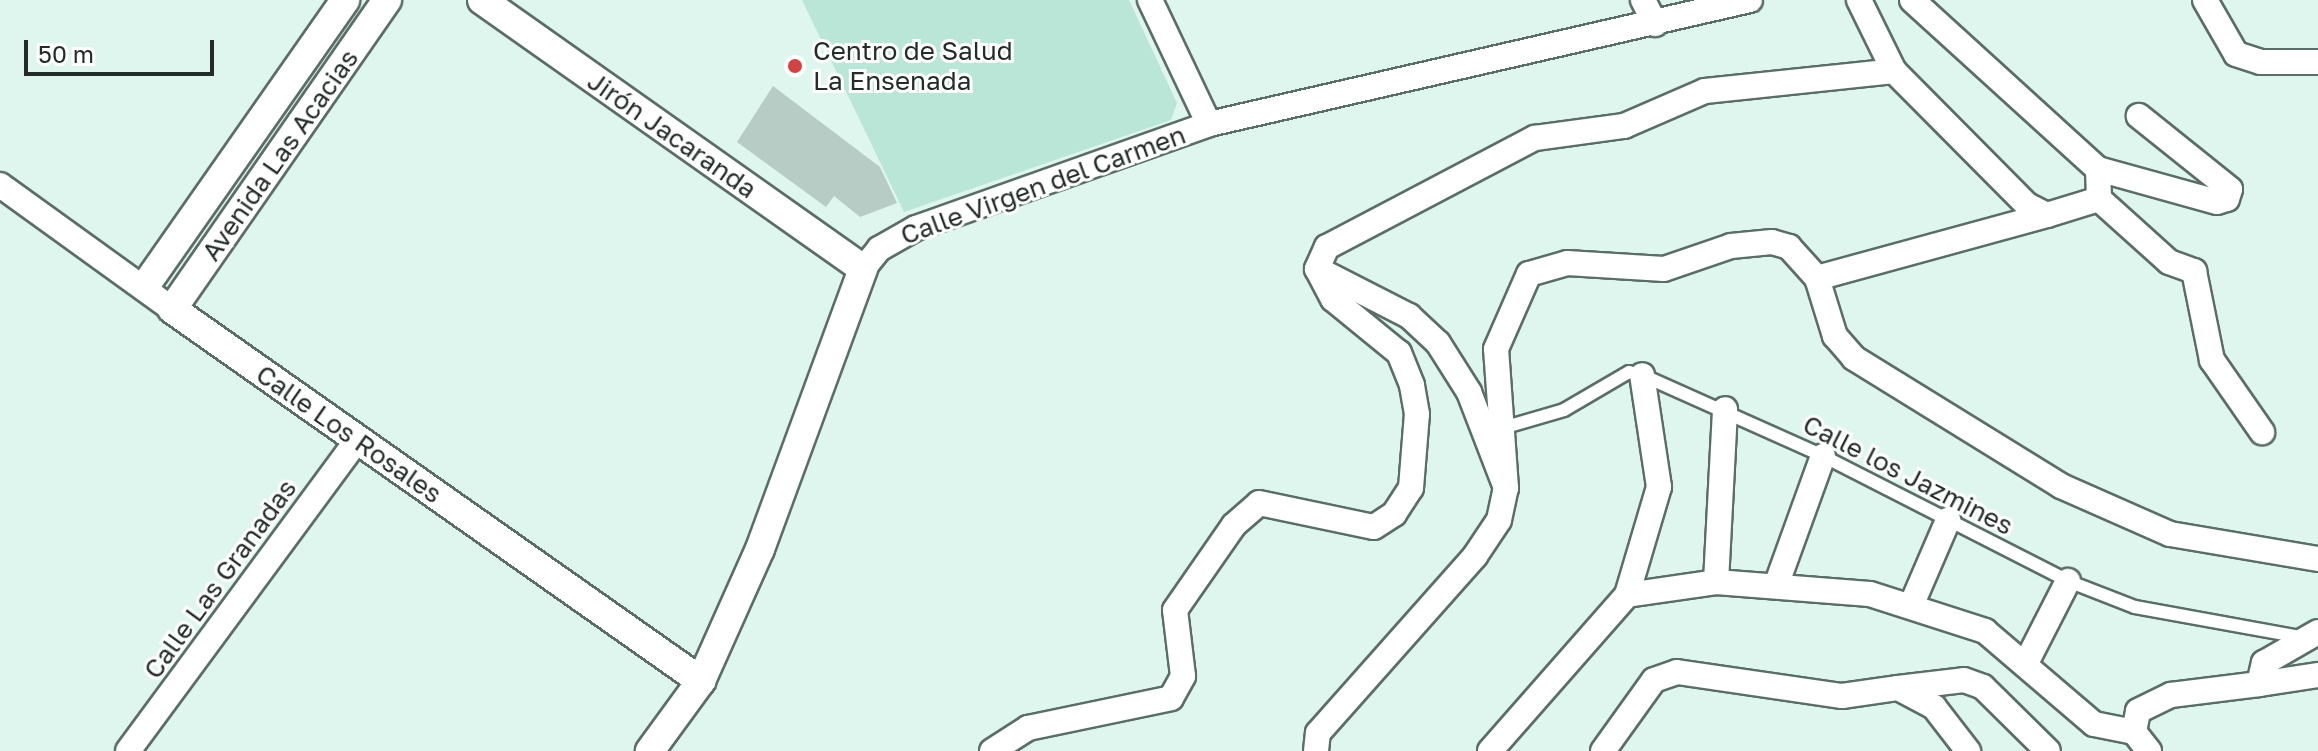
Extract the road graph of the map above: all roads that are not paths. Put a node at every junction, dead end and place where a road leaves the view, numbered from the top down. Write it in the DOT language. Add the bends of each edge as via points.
graph roads {
  1 [pos="345,0"];
  2 [pos="387,0"];
  3 [pos="482,0"];
  4 [pos="1150,0"];
  5 [pos="1643,0"];
  6 [pos="1750,0"];
  7 [pos="1859,0"];
  8 [pos="1912,0"];
  9 [pos="2205,0"];
  10 [pos="1655,24"];
  11 [pos="2318,62"];
  12 [pos="1894,71"];
  13 [pos="2139,116"];
  14 [pos="1209,124"];
  15 [pos="2098,169"];
  16 [pos="0,185"];
  17 [pos="2099,199"];
  18 [pos="2047,215"];
  19 [pos="863,269"];
  20 [pos="1317,269"];
  21 [pos="1817,278"];
  22 [pos="145,286"];
  23 [pos="172,309"];
  24 [pos="1642,375"];
  25 [pos="1725,409"];
  26 [pos="1499,429"];
  27 [pos="2262,432"];
  28 [pos="357,440"];
  29 [pos="1823,456"];
  30 [pos="1506,488"];
  31 [pos="1948,520"];
  32 [pos="2318,559"];
  33 [pos="2068,581"];
  34 [pos="1716,582"];
  35 [pos="1777,583"];
  36 [pos="1627,595"];
  37 [pos="1911,606"];
  38 [pos="2313,636"];
  39 [pos="2027,661"];
  40 [pos="2318,675"];
  41 [pos="701,681"];
  42 [pos="2259,684"];
  43 [pos="1898,688"];
  44 [pos="2134,732"];
  45 [pos="128,751"];
  46 [pos="650,751"];
  47 [pos="992,751"];
  48 [pos="1316,751"];
  49 [pos="1490,751"];
  50 [pos="1603,751"];
  51 [pos="1968,751"];
  52 [pos="2048,751"];
  53 [pos="2149,751"];
  1 -- 22 [label="street, Avenida Las Acacias"];
  2 -- 23 [label="street, Avenida Las Acacias"];
  3 -- 19 [label="street, Jirón Jacaranda"];
  4 -- 14 [label="street"];
  5 -- 10 [label="street"];
  6 -- 10 [label="street, Calle Virgen del Carmen"];
  7 -- 12 [label="street"];
  8 -- 15 [label="street"];
  9 -- 11 [label="street" via="2236,54 2261,62"];
  10 -- 14 [label="street, Calle Virgen del Carmen"];
  12 -- 18 [label="street" via="2027,205"];
  12 -- 20 [label="street" via="1705,91 1624,126 1535,138 1327,247"];
  13 -- 15 [label="street" via="2230,189 2227,199 2217,202"];
  14 -- 19 [label="street, Calle Virgen del Carmen" via="916,228 879,249"];
  15 -- 17 [label="street"];
  16 -- 22 [label="street, Calle Los Rosales"];
  17 -- 18 [label="street"];
  17 -- 27 [label="street" via="2169,262 2194,271 2212,360"];
  18 -- 21 [label="street"];
  19 -- 41 [label="street, Calle Virgen del Carmen" via="760,549"];
  20 -- 30 [label="street" via="1409,316 1438,343 1469,392"];
  20 -- 47 [label="street" via="1333,299 1399,353 1412,385 1417,414 1411,488 1394,514 1374,527 1259,503 1234,525 1175,610 1183,676 1171,698 1028,728"];
  21 -- 26 [label="street" via="1789,247 1772,242 1731,246 1664,269 1543,264 1513,297 1496,349"];
  21 -- 32 [label="street" via="1835,336 1854,358 2061,486 2170,534"];
  22 -- 23 [label="street, Calle Los Rosales"];
  23 -- 28 [label="street, Calle Los Rosales"];
  24 -- 25 [label="lane, Calle los Jazmines"];
  24 -- 26 [label="lane" via="1629,372 1564,410"];
  24 -- 36 [label="street" via="1659,487"];
  25 -- 29 [label="lane, Calle los Jazmines"];
  25 -- 34 [label="street"];
  26 -- 30 [label="street"];
  28 -- 41 [label="street, Calle Los Rosales"];
  28 -- 45 [label="street, Calle Las Granadas"];
  29 -- 31 [label="lane, Calle los Jazmines"];
  29 -- 35 [label="street"];
  30 -- 48 [label="street" via="1499,520 1475,556 1318,733"];
  31 -- 33 [label="lane, Calle los Jazmines"];
  31 -- 37 [label="street"];
  33 -- 38 [label="lane, Calle los Jazmines" via="2135,607"];
  33 -- 39 [label="street"];
  34 -- 35 [label="street"];
  34 -- 36 [label="street"];
  35 -- 37 [label="street"];
  36 -- 49 [label="street"];
  37 -- 39 [label="street" via="1985,631"];
  38 -- 42 [label="street" via="2264,663"];
  39 -- 44 [label="street" via="2094,724"];
  40 -- 42 [label="street"];
  41 -- 46 [label="street, Calle Virgen del Carmen"];
  42 -- 44 [label="street" via="2171,695 2138,711"];
  43 -- 50 [label="street" via="1842,696 1677,672 1645,689"];
  43 -- 51 [label="street" via="1934,707"];
  43 -- 52 [label="street" via="1964,680 1983,687"];
  44 -- 53 [label="street"];
}
